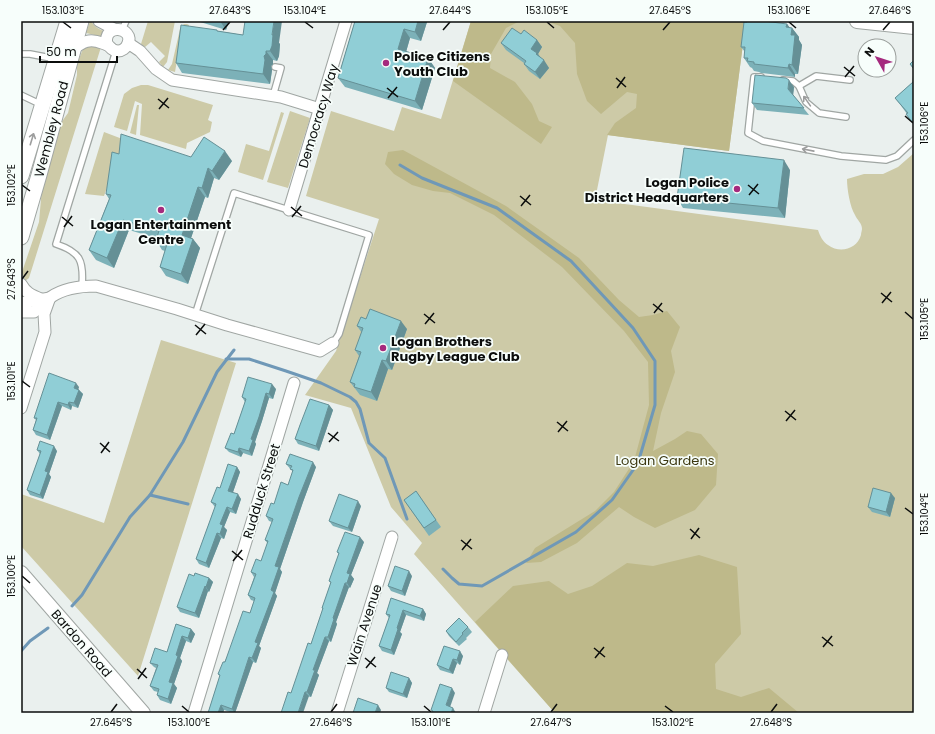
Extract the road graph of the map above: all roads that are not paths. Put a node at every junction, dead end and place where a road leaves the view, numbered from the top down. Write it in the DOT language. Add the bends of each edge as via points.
graph roads {
  1 [pos="68,21"];
  2 [pos="81,21"];
  3 [pos="99,21"];
  4 [pos="346,21"];
  5 [pos="857,21"];
  6 [pos="121,27"];
  7 [pos="914,27"];
  8 [pos="128,43"];
  9 [pos="112,48"];
  10 [pos="73,49"];
  11 [pos="21,54"];
  12 [pos="56,59"];
  13 [pos="275,67"];
  14 [pos="770,78"];
  15 [pos="777,79"];
  16 [pos="850,80"];
  17 [pos="799,86"];
  18 [pos="21,95"];
  19 [pos="273,96"];
  20 [pos="42,105"];
  21 [pos="320,109"];
  22 [pos="846,117"];
  23 [pos="914,140"];
  24 [pos="21,176"];
  25 [pos="289,210"];
  26 [pos="21,237"];
  27 [pos="21,284"];
  28 [pos="82,286"];
  29 [pos="46,298"];
  30 [pos="21,303"];
  31 [pos="21,312"];
  32 [pos="34,312"];
  33 [pos="195,315"];
  34 [pos="21,320"];
  35 [pos="333,344"];
  36 [pos="294,383"];
  37 [pos="21,408"];
  38 [pos="392,537"];
  39 [pos="21,573"];
  40 [pos="502,655"];
  41 [pos="143,713"];
  42 [pos="194,713"];
  43 [pos="336,713"];
  44 [pos="484,713"];
  1 -- 12 [label="main road, Wembley Road"];
  2 -- 10 [label="main road, Wembley Road"];
  3 -- 6 [label="street"];
  4 -- 21 [label="street, Democracy Way"];
  5 -- 7 [label="street"];
  6 -- 8 [label="street" via="128,35"];
  6 -- 9 [label="street" via="107,36 106,41"];
  8 -- 9 [label="street" via="123,50"];
  8 -- 19 [label="street" via="172,80"];
  9 -- 10 [label="street" via="96,41 85,41"];
  9 -- 28 [label="lane" via="56,244 72,250 78,256 83,275"];
  10 -- 26 [label="main road, Wembley Road"];
  11 -- 12 [label="lane"];
  12 -- 20 [label="main road, Wembley Road"];
  13 -- 19 [label="lane" via="281,68"];
  23 -- 14 [label="lane, one-way" via="897,156 886,160 841,156 763,141 748,133 754,77"];
  15 -- 17 [label="lane" via="793,81"];
  16 -- 17 [label="lane" via="816,76"];
  22 -- 17 [label="lane, one-way" via="819,113 806,102"];
  18 -- 20 [label="lane"];
  19 -- 21 [label="street"];
  24 -- 20 [label="main road, Wembley Road, one-way"];
  21 -- 25 [label="street, Democracy Way"];
  25 -- 33 [label="lane" via="234,193"];
  25 -- 35 [label="lane" via="369,235 339,334"];
  27 -- 29 [label="street" via="28,293"];
  28 -- 29 [label="street" via="69,288"];
  28 -- 33 [label="street" via="96,286"];
  29 -- 30 [label="street"];
  29 -- 32 [label="street"];
  29 -- 37 [label="street" via="45,332"];
  31 -- 32 [label="street"];
  32 -- 34 [label="street"];
  33 -- 35 [label="street" via="320,351"];
  36 -- 42 [label="street, Rudduck Street"];
  38 -- 43 [label="street, Wain Avenue"];
  39 -- 41 [label="street, Bardon Road"];
  40 -- 44 [label="street"];
}
